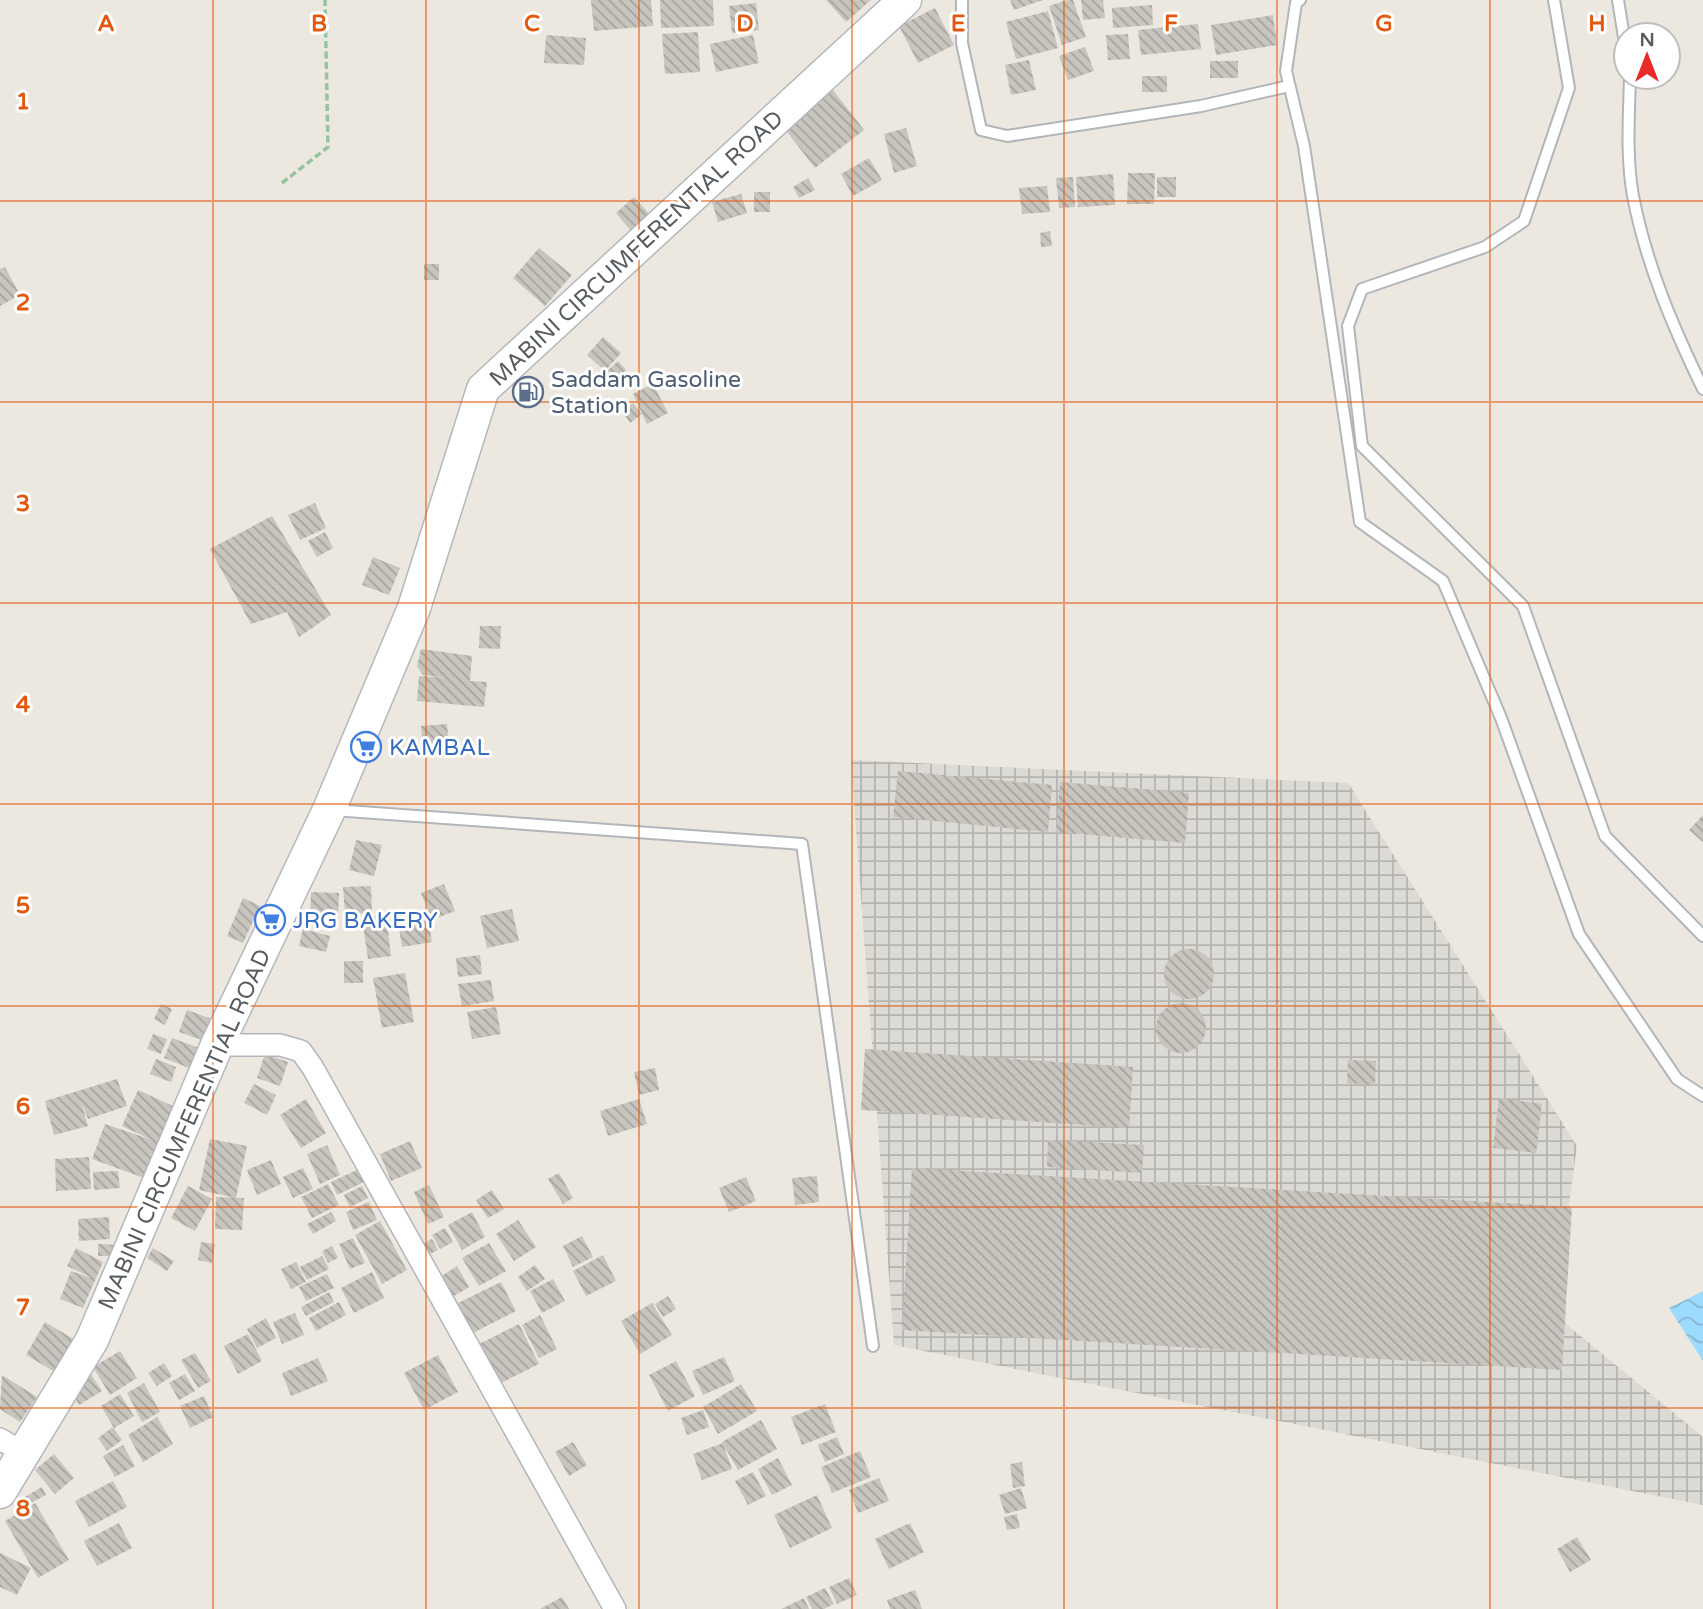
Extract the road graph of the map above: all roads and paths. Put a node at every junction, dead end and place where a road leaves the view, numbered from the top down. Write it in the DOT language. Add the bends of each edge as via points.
graph roads {
  1 [pos="326,0"];
  2 [pos="905,0"];
  3 [pos="962,0"];
  4 [pos="1300,0"];
  5 [pos="1554,0"];
  6 [pos="1618,0"];
  7 [pos="1621,21"];
  8 [pos="1289,86"];
  9 [pos="1630,91"];
  10 [pos="282,183"];
  11 [pos="1703,389"];
  12 [pos="329,810"];
  13 [pos="1703,936"];
  14 [pos="217,1045"];
  15 [pos="1703,1096"];
  16 [pos="873,1346"];
  17 [pos="12,1446"];
  18 [pos="0,1492"];
  19 [pos="615,1609"];
  1 -- 10 [label="path" via="328,147"];
  2 -- 12 [label="main road, MABINI CIRCUMFERENTIAL ROAD" via="483,389 414,608"];
  3 -- 8 [label="lane" via="962,43 981,130 1007,135 1200,106"];
  4 -- 8 [label="lane" via="1286,71"];
  5 -- 13 [label="lane" via="1569,88 1524,221 1485,247 1362,289 1348,326 1362,446 1523,606 1605,836"];
  6 -- 7 [label="lane"];
  8 -- 15 [label="lane" via="1304,146 1360,522 1443,581 1501,718 1578,934 1677,1079"];
  9 -- 11 [label="lane" via="1633,196 1665,309"];
  12 -- 14 [label="main road, MABINI CIRCUMFERENTIAL ROAD"];
  12 -- 16 [label="lane" via="802,844"];
  14 -- 17 [label="main road, MABINI CIRCUMFERENTIAL ROAD" via="92,1339"];
  14 -- 19 [label="street" via="280,1045 301,1051 313,1068"];
  17 -- 18 [label="main road, MABINI CIRCUMFERENTIAL ROAD"];
}
